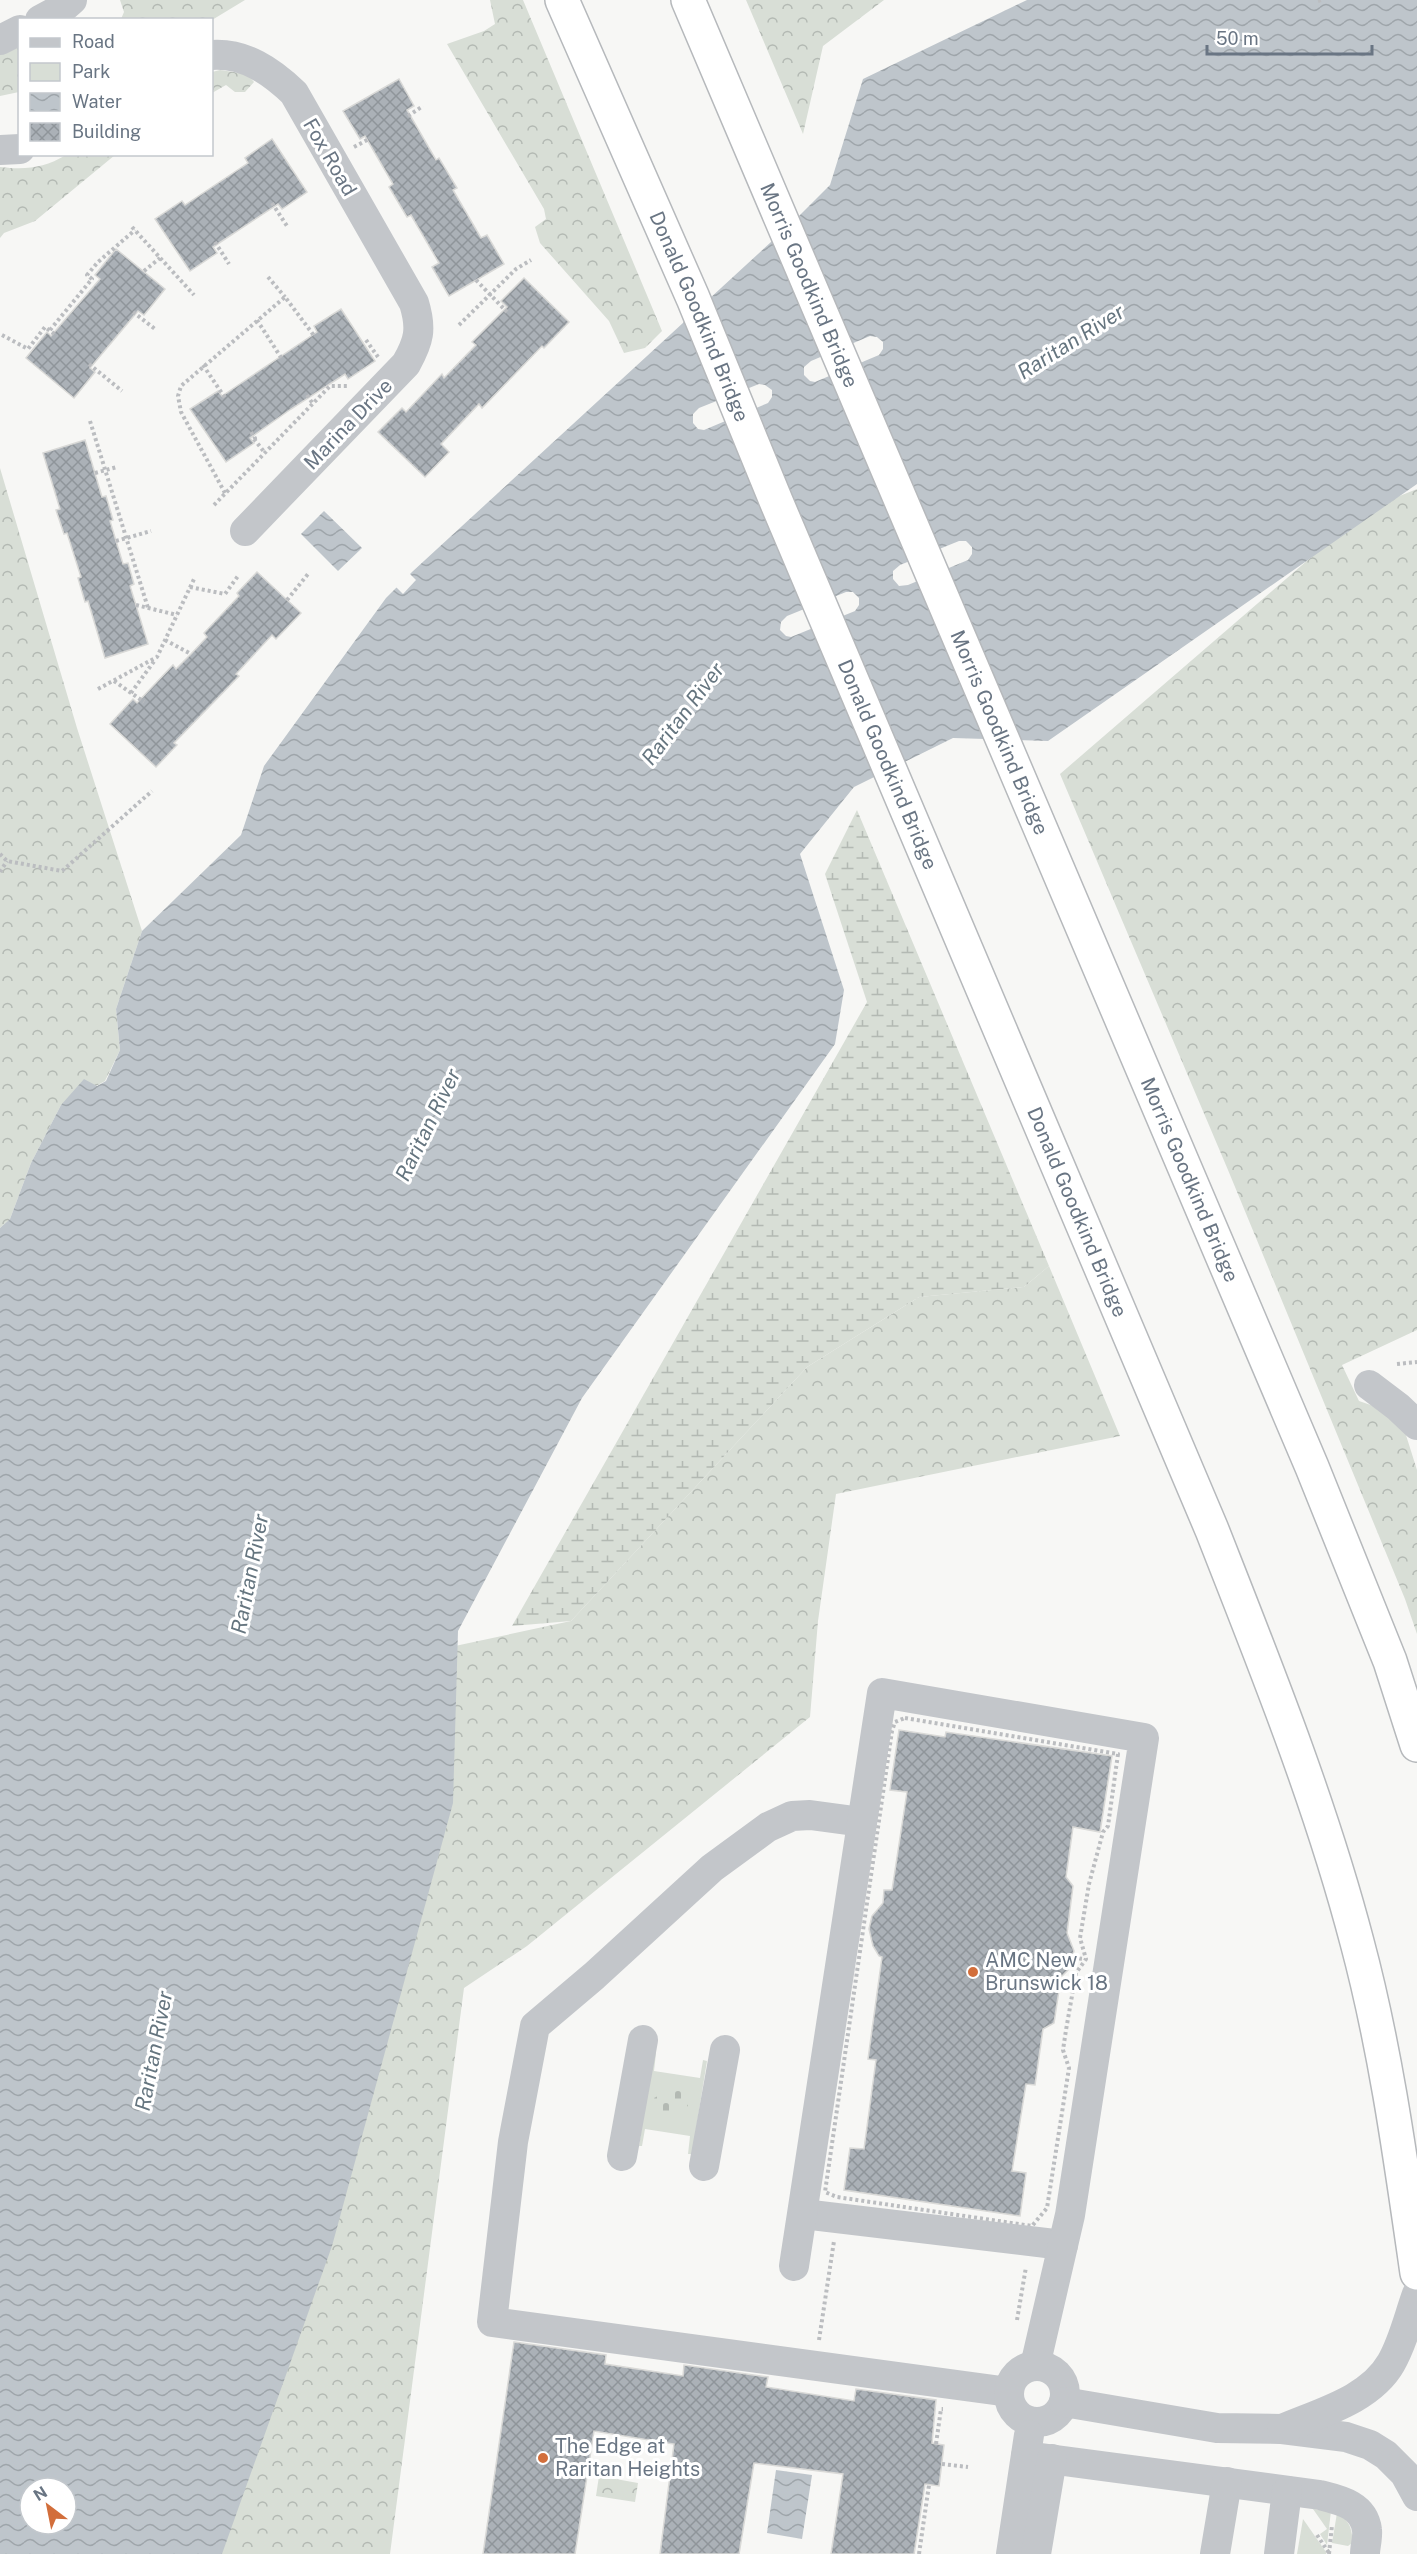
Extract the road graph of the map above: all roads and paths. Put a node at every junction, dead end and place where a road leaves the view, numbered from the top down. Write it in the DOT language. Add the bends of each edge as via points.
graph roads {
  1 [pos="72,0"];
  2 [pos="562,0"];
  3 [pos="688,0"];
  4 [pos="44,18"];
  5 [pos="18,31"];
  6 [pos="0,40"];
  7 [pos="213,55"];
  8 [pos="423,106"];
  9 [pos="408,116"];
  10 [pos="18,149"];
  11 [pos="0,150"];
  12 [pos="272,203"];
  13 [pos="287,226"];
  14 [pos="215,242"];
  15 [pos="160,258"];
  16 [pos="531,260"];
  17 [pos="229,264"];
  18 [pos="144,271"];
  19 [pos="268,277"];
  20 [pos="476,280"];
  21 [pos="490,294"];
  22 [pos="194,295"];
  23 [pos="285,297"];
  24 [pos="414,303"];
  25 [pos="133,312"];
  26 [pos="507,312"];
  27 [pos="257,321"];
  28 [pos="459,325"];
  29 [pos="155,329"];
  30 [pos="50,330"];
  31 [pos="2,335"];
  32 [pos="57,336"];
  33 [pos="315,337"];
  34 [pos="282,359"];
  35 [pos="89,364"];
  36 [pos="204,365"];
  37 [pos="352,390"];
  38 [pos="122,391"];
  39 [pos="307,395"];
  40 [pos="225,398"];
  41 [pos="313,404"];
  42 [pos="90,421"];
  43 [pos="251,432"];
  44 [pos="265,453"];
  45 [pos="117,467"];
  46 [pos="106,470"];
  47 [pos="95,473"];
  48 [pos="225,493"];
  49 [pos="214,505"];
  50 [pos="151,531"];
  51 [pos="245,531"];
  52 [pos="127,538"];
  53 [pos="116,541"];
  54 [pos="308,574"];
  55 [pos="238,576"];
  56 [pos="195,577"];
  57 [pos="190,587"];
  58 [pos="286,600"];
  59 [pos="136,606"];
  60 [pos="148,608"];
  61 [pos="177,615"];
  62 [pos="165,640"];
  63 [pos="191,654"];
  64 [pos="157,657"];
  65 [pos="114,681"];
  66 [pos="98,689"];
  67 [pos="131,693"];
  68 [pos="144,702"];
  69 [pos="152,790"];
  70 [pos="0,854"];
  71 [pos="7,861"];
  72 [pos="0,872"];
  73 [pos="1417,1362"];
  74 [pos="1397,1364"];
  75 [pos="1369,1384"];
  76 [pos="1417,1425"];
  77 [pos="1417,1744"];
  78 [pos="862,1822"];
  79 [pos="1073,1958"];
  80 [pos="1086,1959"];
  81 [pos="643,2040"];
  82 [pos="724,2050"];
  83 [pos="622,2156"];
  84 [pos="704,2166"];
  85 [pos="803,2214"];
  86 [pos="827,2237"];
  87 [pos="1064,2245"];
  88 [pos="794,2266"];
  89 [pos="1026,2267"];
  90 [pos="1417,2273"];
  91 [pos="1417,2294"];
  92 [pos="1015,2331"];
  93 [pos="819,2345"];
  94 [pos="1035,2366"];
  95 [pos="1009,2392"];
  96 [pos="1064,2402"];
  97 [pos="947,2410"];
  98 [pos="1031,2422"];
  99 [pos="1282,2429"];
  100 [pos="936,2444"];
  101 [pos="1039,2458"];
  102 [pos="942,2464"];
  103 [pos="968,2467"];
  104 [pos="1227,2482"];
  105 [pos="929,2485"];
  106 [pos="1417,2496"];
  107 [pos="1286,2498"];
  108 [pos="1029,2519"];
  109 [pos="1333,2523"];
  110 [pos="1317,2535"];
  111 [pos="919,2554"];
  112 [pos="1011,2554"];
  113 [pos="1036,2554"];
  114 [pos="1215,2554"];
  115 [pos="1279,2554"];
  116 [pos="1294,2554"];
  117 [pos="1329,2554"];
  118 [pos="1365,2554"];
  1 -- 4 [label="street"];
  2 -- 90 [label="highway, Donald Goodkind Bridge" via="693,298 1212,1530 1303,1767 1357,1942 1396,2128"];
  3 -- 77 [label="highway, Morris Goodkind Bridge" via="1312,1467 1390,1661"];
  5 -- 6 [label="street"];
  7 -- 24 [label="street, Fox Road" via="226,54 254,62 277,76 294,93"];
  8 -- 9 [label="path"];
  10 -- 11 [label="street"];
  12 -- 13 [label="path"];
  14 -- 17 [label="path"];
  15 -- 18 [label="path"];
  15 -- 22 [label="path"];
  15 -- 30 [label="path" via="134,228 87,274 92,279"];
  16 -- 21 [label="path"];
  19 -- 23 [label="path"];
  20 -- 21 [label="path"];
  21 -- 26 [label="path"];
  21 -- 28 [label="path"];
  23 -- 27 [label="path"];
  23 -- 33 [label="path"];
  24 -- 51 [label="street, Marina Drive" via="420,321 417,345 406,364"];
  25 -- 29 [label="path"];
  27 -- 34 [label="path"];
  27 -- 36 [label="path"];
  30 -- 31 [label="path" via="45,327 28,349"];
  30 -- 32 [label="path"];
  35 -- 38 [label="path"];
  36 -- 40 [label="path"];
  36 -- 48 [label="path" via="181,386 179,403"];
  37 -- 41 [label="path" via="348,385 330,386"];
  39 -- 41 [label="path"];
  41 -- 44 [label="path"];
  42 -- 46 [label="path"];
  43 -- 44 [label="path" via="255,438 252,440"];
  44 -- 48 [label="path"];
  45 -- 46 [label="path"];
  46 -- 47 [label="path"];
  46 -- 52 [label="path"];
  48 -- 49 [label="path"];
  50 -- 52 [label="path"];
  52 -- 53 [label="path"];
  52 -- 60 [label="path"];
  54 -- 58 [label="path"];
  55 -- 57 [label="path" via="225,594"];
  56 -- 57 [label="path"];
  57 -- 61 [label="path"];
  59 -- 60 [label="path"];
  60 -- 61 [label="path"];
  61 -- 62 [label="path"];
  62 -- 63 [label="path"];
  62 -- 64 [label="path"];
  64 -- 65 [label="path"];
  64 -- 67 [label="path"];
  65 -- 66 [label="path"];
  65 -- 67 [label="path"];
  67 -- 68 [label="path"];
  69 -- 71 [label="path" via="62,871"];
  70 -- 71 [label="path"];
  71 -- 72 [label="path"];
  73 -- 74 [label="path"];
  75 -- 76 [label="street"];
  78 -- 85 [label="street"];
  78 -- 87 [label="street" via="882,1693 1144,1738"];
  78 -- 95 [label="street" via="810,1815 792,1816 768,1827 712,1868 535,2026 513,2142 492,2322"];
  79 -- 80 [label="path"];
  80 -- 80 [label="path" via="1080,1938 1089,1884 1108,1826 1118,1754 906,1718 896,1722 862,1925 825,2192 1032,2226 1047,2208 1069,2068 1063,2050 1066,2030 1076,1973"];
  81 -- 83 [label="street"];
  82 -- 84 [label="street"];
  85 -- 87 [label="street"];
  85 -- 88 [label="street"];
  86 -- 93 [label="path" via="834,2238"];
  87 -- 94 [label="street"];
  89 -- 92 [label="path"];
  91 -- 99 [label="street" via="1391,2364 1373,2385 1337,2406"];
  94 -- 95 [label="street" via="1014,2377"];
  94 -- 96 [label="street" via="1059,2376"];
  95 -- 98 [label="street" via="1017,2414"];
  96 -- 98 [label="street" via="1055,2416"];
  96 -- 99 [label="street" via="1217,2428"];
  97 -- 100 [label="path" via="941,2409"];
  98 -- 101 [label="street"];
  99 -- 106 [label="street" via="1346,2437 1370,2445 1405,2474"];
  101 -- 104 [label="street"];
  101 -- 108 [label="street"];
  102 -- 103 [label="path"];
  104 -- 107 [label="street"];
  104 -- 114 [label="street"];
  105 -- 111 [label="path"];
  107 -- 115 [label="street"];
  107 -- 116 [label="street" via="1295,2531"];
  107 -- 118 [label="street" via="1320,2495 1347,2502 1360,2513 1367,2530"];
  108 -- 112 [label="street"];
  108 -- 113 [label="street"];
  109 -- 117 [label="path"];
  110 -- 117 [label="path"];
}
